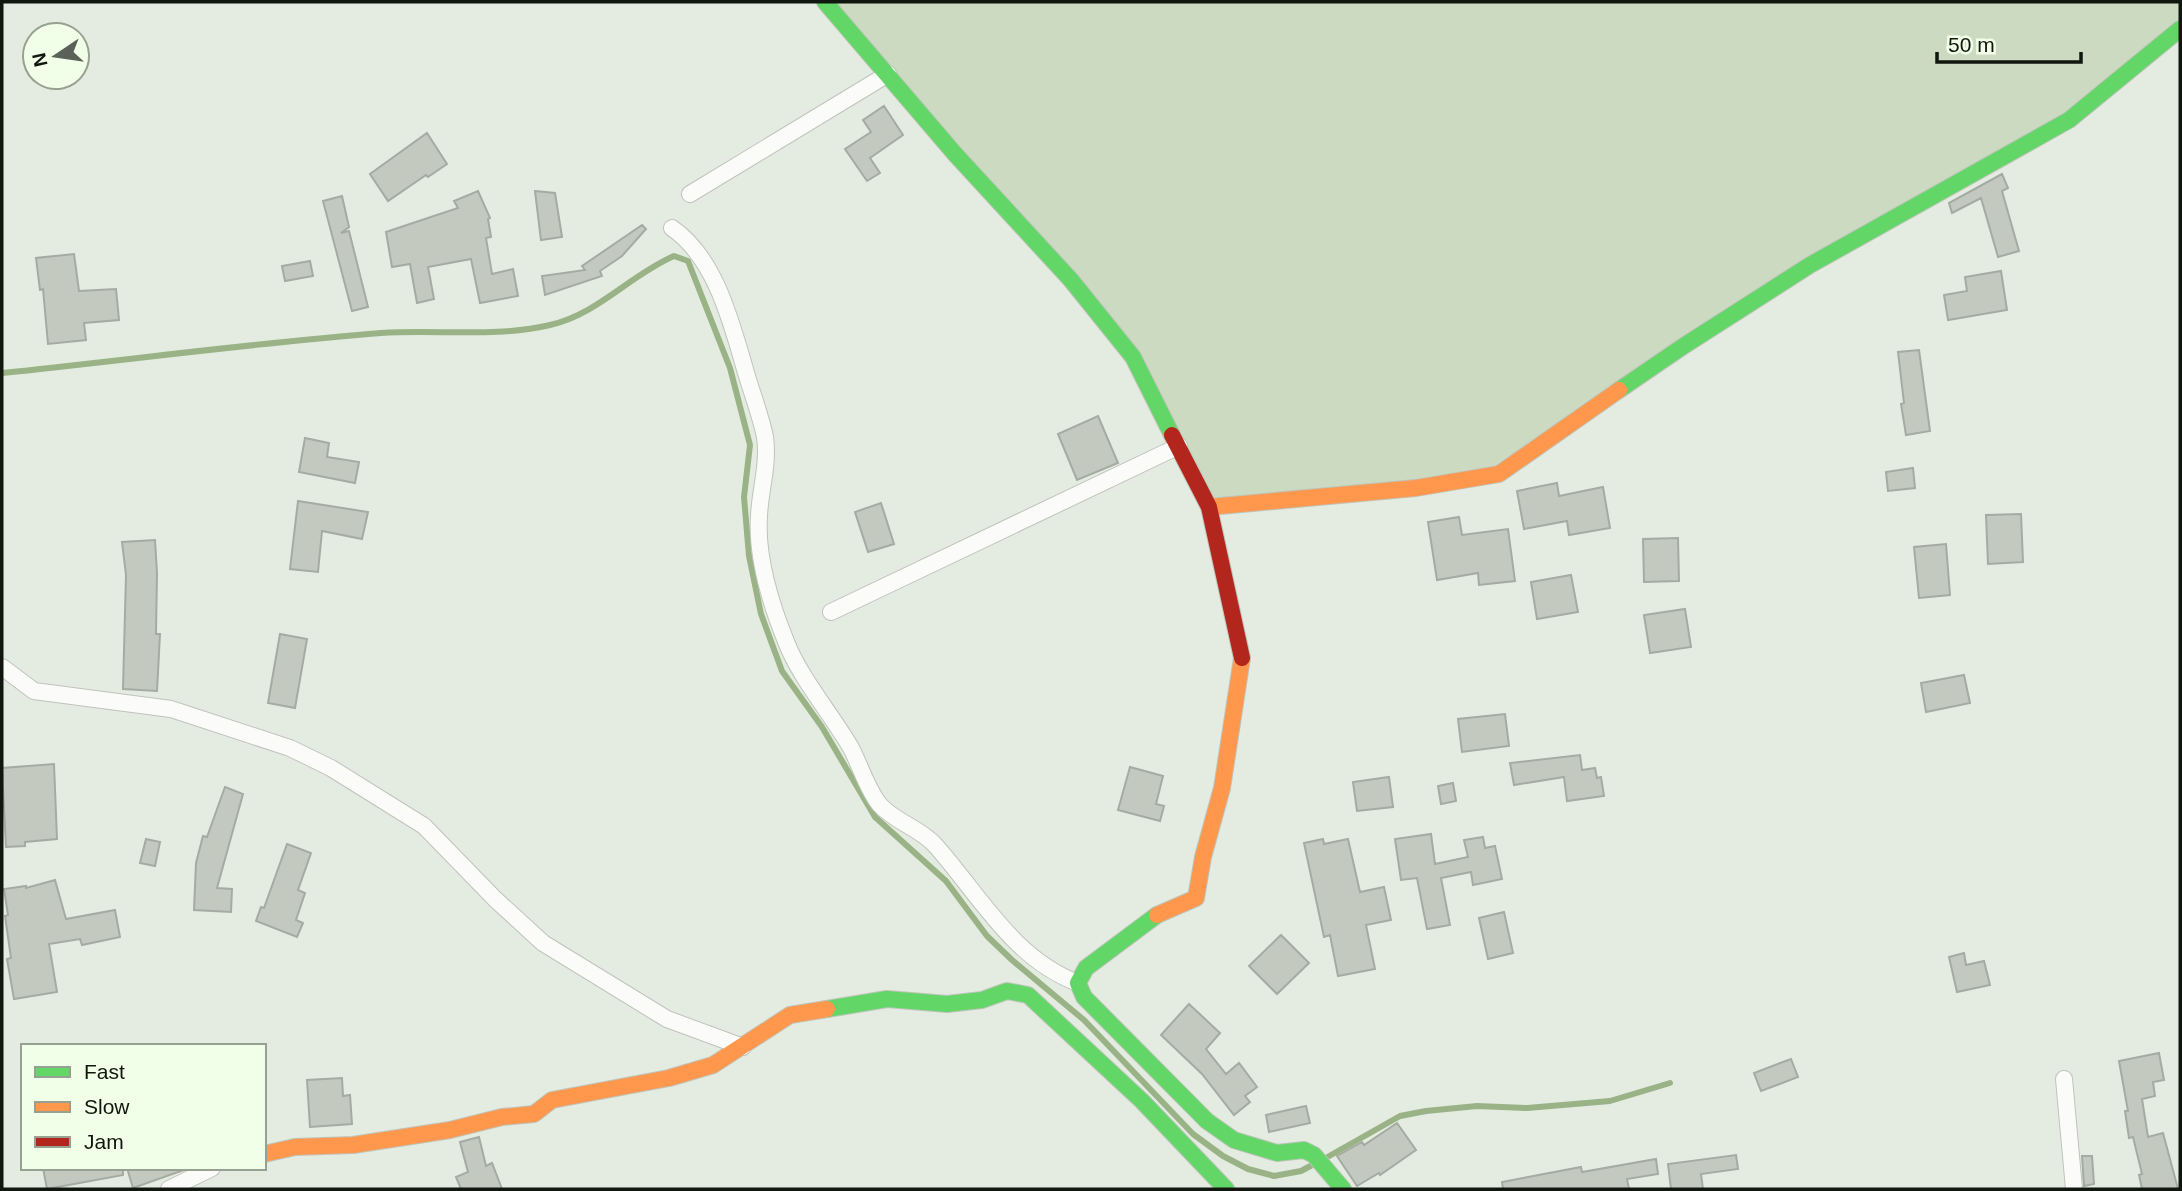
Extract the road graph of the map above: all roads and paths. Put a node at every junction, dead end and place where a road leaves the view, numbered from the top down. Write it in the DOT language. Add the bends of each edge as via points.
graph roads {
  1 [pos="825,2"];
  2 [pos="2180,29"];
  3 [pos="888,74"];
  4 [pos="690,194"];
  5 [pos="672,228"];
  6 [pos="1179,446"];
  7 [pos="1209,508"];
  8 [pos="831,612"];
  9 [pos="2,667"];
  10 [pos="1078,983"];
  11 [pos="743,1047"];
  12 [pos="2064,1079"];
  13 [pos="266,1154"];
  14 [pos="208,1170"];
  15 [pos="169,1189"];
  16 [pos="1226,1189"];
  17 [pos="1343,1189"];
  18 [pos="2074,1189"];
  1 -- 3 [label="street"];
  2 -- 7 [label="street" via="2069,120 1810,265 1499,474 1416,488"];
  3 -- 4 [label="street"];
  3 -- 6 [label="street" via="1071,280 1133,357"];
  5 -- 10 [label="street" via="700,255 726,308 765,437 758,517 761,555 788,646 880,804 933,842 1022,948"];
  6 -- 7 [label="street"];
  6 -- 8 [label="street"];
  7 -- 10 [label="street" via="1243,662 1222,788 1196,898 1151,918 1086,968"];
  9 -- 11 [label="street" via="34,691 171,709 290,748 331,768 424,826 543,943 667,1019"];
  10 -- 17 [label="street" via="1084,997 1207,1121 1234,1140 1277,1153 1304,1150 1314,1155"];
  11 -- 13 [label="street" via="713,1065 552,1100 534,1114 390,1139"];
  11 -- 16 [label="street" via="790,1015 887,999 947,1004 982,1000 1007,991 1028,995 1142,1101"];
  12 -- 18 [label="street"];
  14 -- 15 [label="street"];
}
